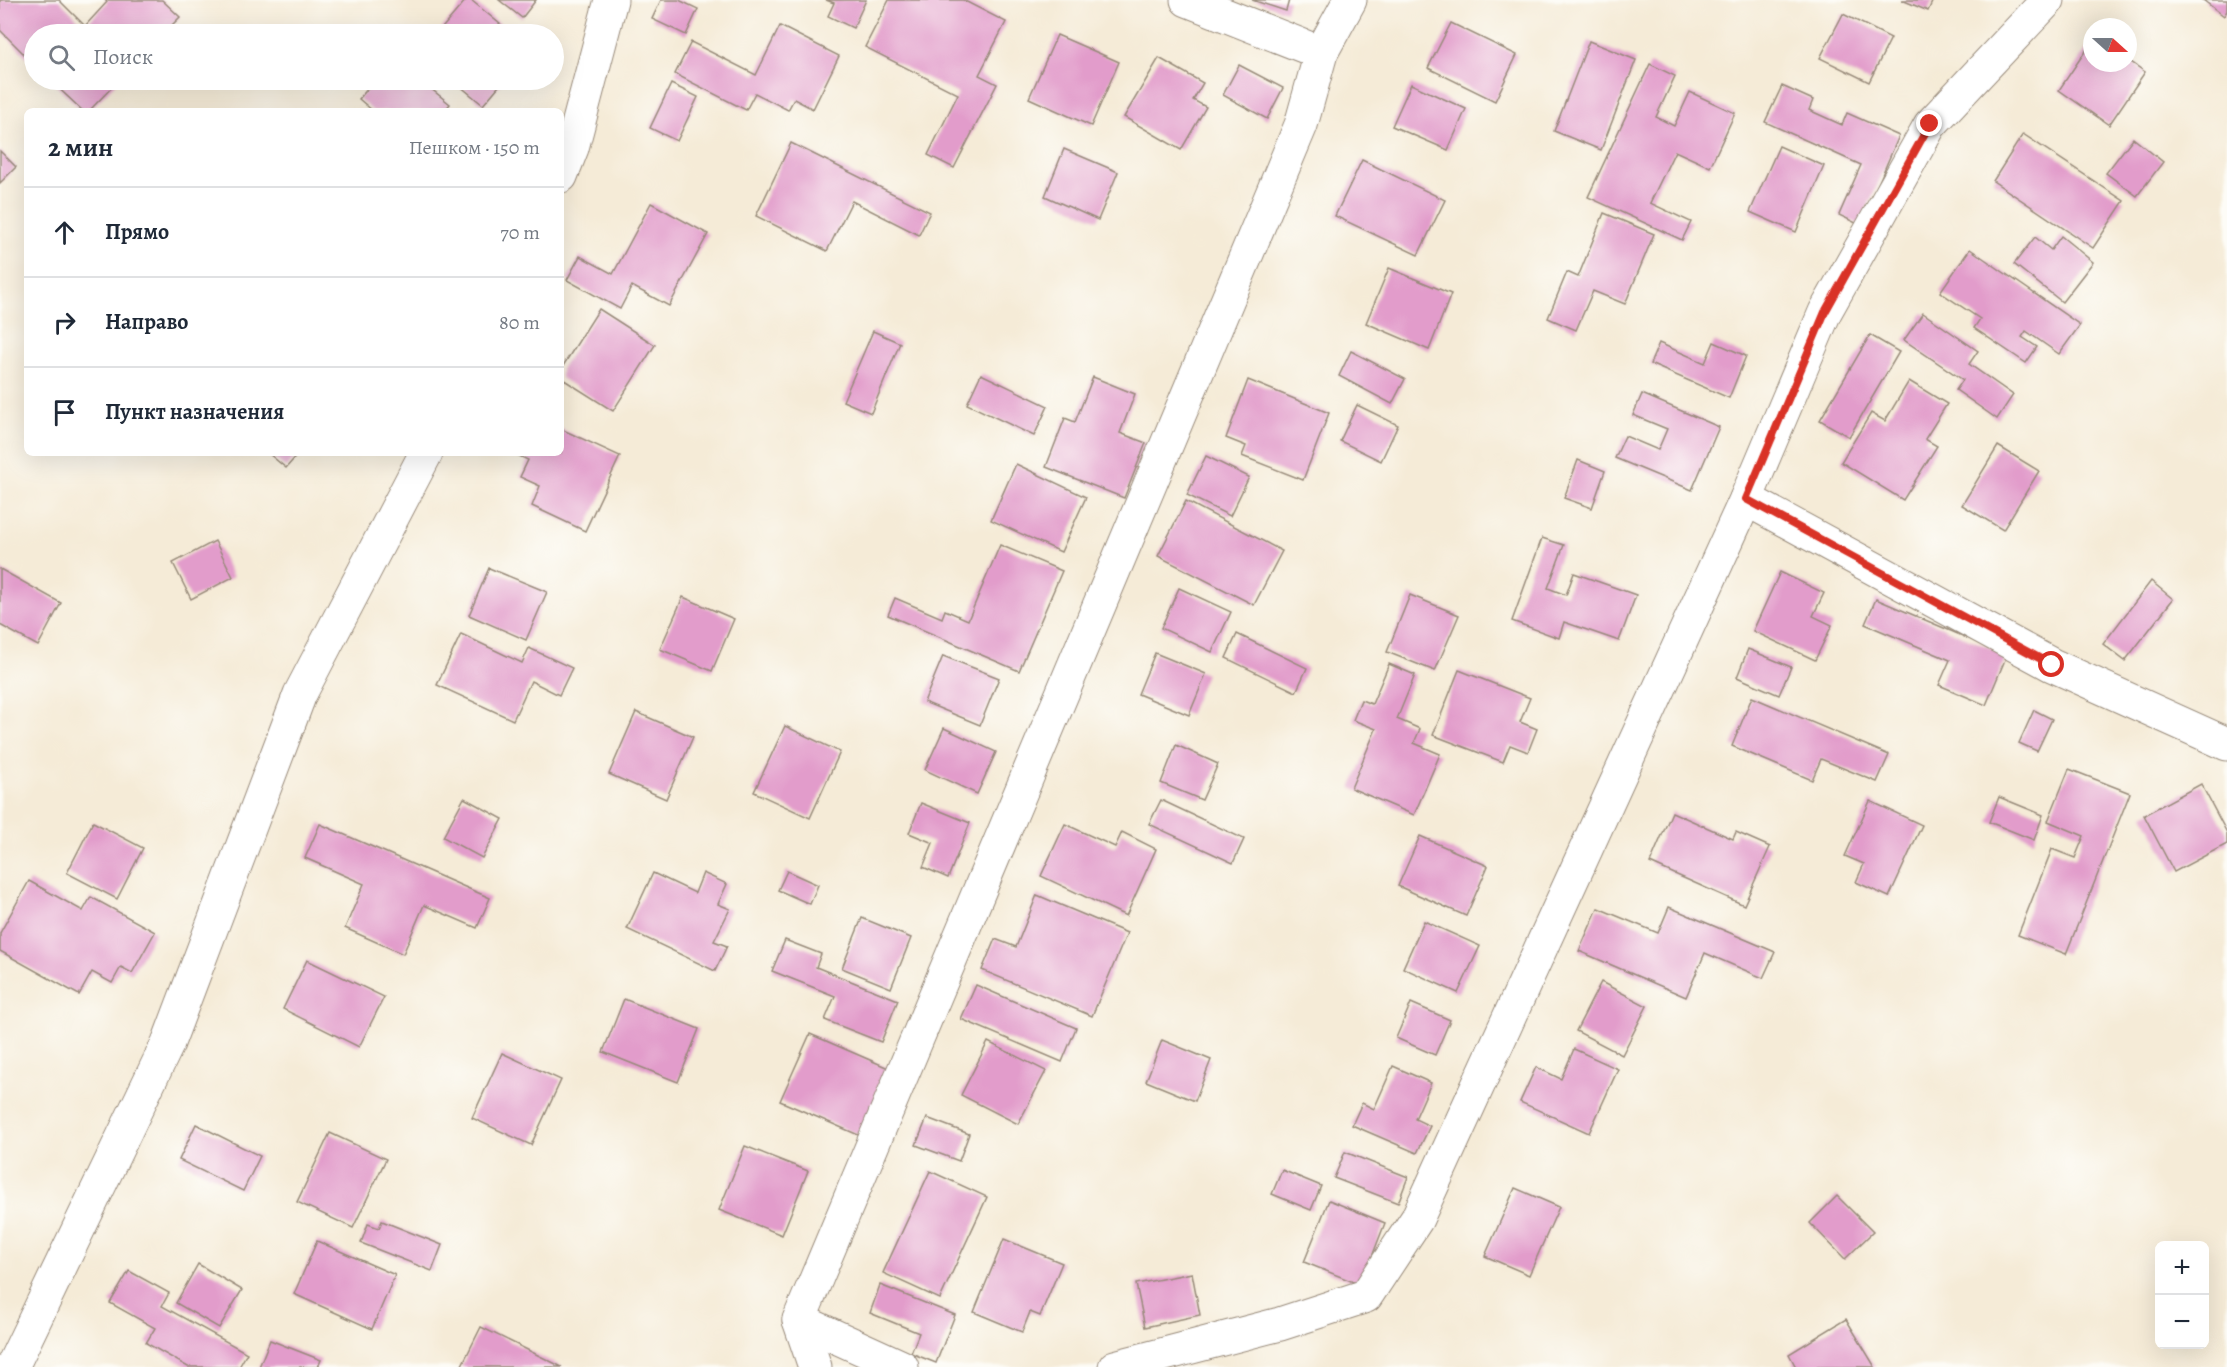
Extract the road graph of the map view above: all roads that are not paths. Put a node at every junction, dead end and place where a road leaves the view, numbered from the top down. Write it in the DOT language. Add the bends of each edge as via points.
graph roads {
  1 [pos="611,0"];
  2 [pos="1187,0"];
  3 [pos="1350,0"];
  4 [pos="2048,0"];
  5 [pos="1321,53"];
  6 [pos="564,168"];
  7 [pos="424,456"];
  8 [pos="1746,499"];
  9 [pos="2227,744"];
  10 [pos="799,1320"];
  11 [pos="12,1367"];
  12 [pos="815,1367"];
  13 [pos="902,1367"];
  14 [pos="1115,1367"];
  1 -- 6 [label="street"];
  2 -- 5 [label="street"];
  3 -- 5 [label="street"];
  4 -- 8 [label="street" via="1930,124 1825,312"];
  5 -- 10 [label="street" via="1301,125"];
  7 -- 11 [label="street" via="300,694 168,1043"];
  8 -- 9 [label="street" via="2052,665"];
  8 -- 14 [label="street" via="1417,1219 1365,1296 1280,1324"];
  10 -- 12 [label="street"];
  10 -- 13 [label="street"];
}
